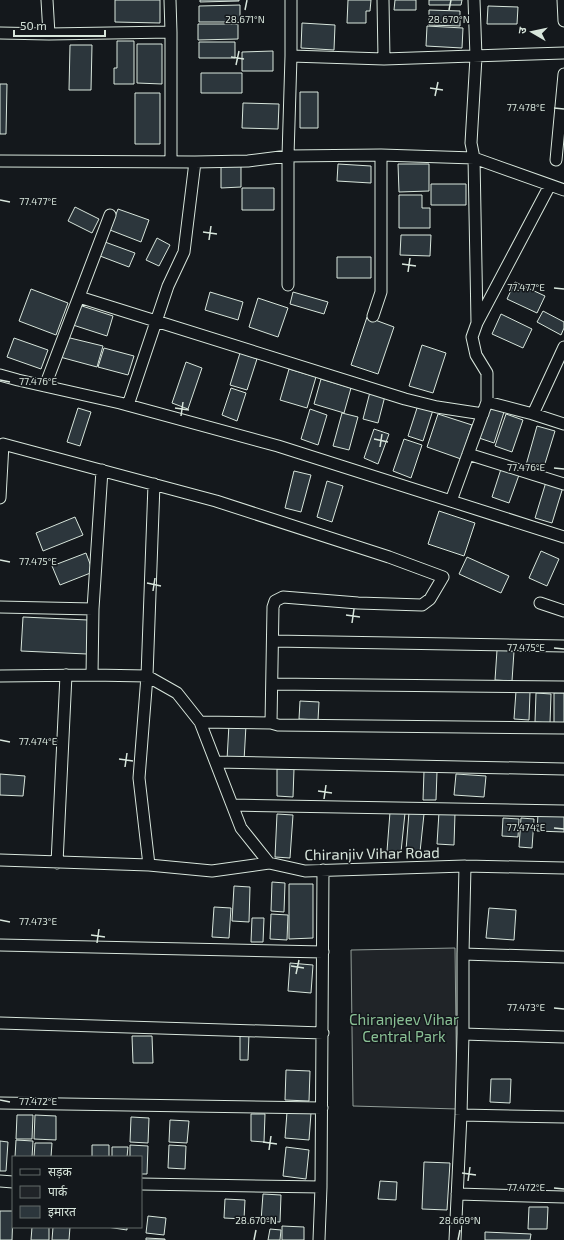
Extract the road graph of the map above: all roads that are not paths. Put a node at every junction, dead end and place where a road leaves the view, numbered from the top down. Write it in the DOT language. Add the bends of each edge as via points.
graph roads {
  1 [pos="47,0"];
  2 [pos="170,0"];
  3 [pos="291,0"];
  4 [pos="383,0"];
  5 [pos="474,0"];
  6 [pos="563,0"];
  7 [pos="564,21"];
  8 [pos="171,32"];
  9 [pos="0,33"];
  10 [pos="49,34"];
  11 [pos="564,53"];
  12 [pos="291,56"];
  13 [pos="476,57"];
  14 [pos="384,59"];
  15 [pos="564,74"];
  16 [pos="381,155"];
  17 [pos="288,156"];
  18 [pos="474,158"];
  19 [pos="0,160"];
  20 [pos="556,160"];
  21 [pos="171,162"];
  22 [pos="195,162"];
  23 [pos="550,185"];
  24 [pos="564,190"];
  25 [pos="110,215"];
  26 [pos="288,285"];
  27 [pos="79,297"];
  28 [pos="373,316"];
  29 [pos="156,322"];
  30 [pos="477,323"];
  31 [pos="564,347"];
  32 [pos="0,375"];
  33 [pos="45,386"];
  34 [pos="487,402"];
  35 [pos="128,405"];
  36 [pos="482,414"];
  37 [pos="533,414"];
  38 [pos="564,424"];
  39 [pos="1,443"];
  40 [pos="468,454"];
  41 [pos="102,470"];
  42 [pos="154,484"];
  43 [pos="564,484"];
  44 [pos="0,498"];
  45 [pos="451,501"];
  46 [pos="564,537"];
  47 [pos="540,603"];
  48 [pos="0,607"];
  49 [pos="93,609"];
  50 [pos="564,611"];
  51 [pos="273,641"];
  52 [pos="564,646"];
  53 [pos="66,675"];
  54 [pos="92,675"];
  55 [pos="0,676"];
  56 [pos="147,676"];
  57 [pos="272,684"];
  58 [pos="564,687"];
  59 [pos="200,722"];
  60 [pos="271,723"];
  61 [pos="564,728"];
  62 [pos="216,762"];
  63 [pos="564,769"];
  64 [pos="232,805"];
  65 [pos="564,811"];
  66 [pos="0,860"];
  67 [pos="57,863"];
  68 [pos="269,863"];
  69 [pos="149,865"];
  70 [pos="465,866"];
  71 [pos="564,868"];
  72 [pos="323,870"];
  73 [pos="0,945"];
  74 [pos="323,952"];
  75 [pos="463,954"];
  76 [pos="564,957"];
  77 [pos="0,1023"];
  78 [pos="322,1034"];
  79 [pos="463,1034"];
  80 [pos="564,1037"];
  81 [pos="0,1103"];
  82 [pos="322,1108"];
  83 [pos="461,1115"];
  84 [pos="564,1117"];
  85 [pos="0,1181"];
  86 [pos="12,1182"];
  87 [pos="142,1184"];
  88 [pos="321,1187"];
  89 [pos="457,1194"];
  90 [pos="564,1197"];
  91 [pos="319,1240"];
  92 [pos="455,1240"];
  1 -- 10 [label="street"];
  2 -- 8 [label="street"];
  3 -- 12 [label="street"];
  4 -- 14 [label="street"];
  5 -- 13 [label="street"];
  6 -- 7 [label="street"];
  8 -- 10 [label="street"];
  8 -- 21 [label="street"];
  9 -- 10 [label="street"];
  11 -- 13 [label="street"];
  12 -- 14 [label="street"];
  12 -- 17 [label="street"];
  13 -- 14 [label="street"];
  13 -- 18 [label="street" via="471,143"];
  15 -- 20 [label="street"];
  16 -- 17 [label="street"];
  16 -- 18 [label="street"];
  16 -- 28 [label="street" via="381,292"];
  17 -- 22 [label="street" via="248,161"];
  17 -- 26 [label="street"];
  18 -- 23 [label="street"];
  18 -- 30 [label="street"];
  19 -- 21 [label="street"];
  21 -- 22 [label="street"];
  22 -- 29 [label="street" via="184,252 168,286"];
  23 -- 24 [label="street"];
  23 -- 30 [label="street"];
  25 -- 27 [label="street"];
  27 -- 29 [label="street"];
  27 -- 33 [label="street"];
  29 -- 35 [label="street"];
  29 -- 36 [label="street" via="405,399"];
  30 -- 34 [label="street" via="472,337 476,355 487,373"];
  31 -- 37 [label="street"];
  32 -- 33 [label="street"];
  33 -- 35 [label="street"];
  34 -- 36 [label="street"];
  34 -- 37 [label="street"];
  35 -- 45 [label="street" via="278,446"];
  36 -- 40 [label="street"];
  37 -- 38 [label="street"];
  39 -- 41 [label="street"];
  39 -- 44 [label="street"];
  40 -- 43 [label="street"];
  40 -- 45 [label="street"];
  41 -- 42 [label="street"];
  41 -- 49 [label="street"];
  42 -- 51 [label="street" via="242,509 443,577 430,599 422,605 282,597 275,601 273,607"];
  42 -- 56 [label="street"];
  45 -- 46 [label="street"];
  47 -- 50 [label="street"];
  48 -- 49 [label="street"];
  49 -- 54 [label="street"];
  51 -- 52 [label="street"];
  51 -- 57 [label="street"];
  53 -- 54 [label="street"];
  53 -- 55 [label="street"];
  53 -- 67 [label="street"];
  54 -- 56 [label="street"];
  56 -- 59 [label="street" via="177,693"];
  56 -- 69 [label="street" via="139,778"];
  57 -- 58 [label="street"];
  57 -- 60 [label="street"];
  59 -- 60 [label="street"];
  59 -- 62 [label="street"];
  60 -- 61 [label="street"];
  62 -- 63 [label="street"];
  62 -- 64 [label="street"];
  64 -- 65 [label="street"];
  64 -- 68 [label="street" via="241,828"];
  66 -- 67 [label="street"];
  67 -- 69 [label="street"];
  68 -- 69 [label="street" via="212,871"];
  68 -- 72 [label="street, Chiranjiv Vihar Road" via="305,871"];
  70 -- 71 [label="street, Chiranjiv Vihar Road"];
  70 -- 72 [label="street, Chiranjiv Vihar Road"];
  70 -- 75 [label="street"];
  72 -- 74 [label="street"];
  73 -- 74 [label="street"];
  74 -- 78 [label="street"];
  75 -- 76 [label="street"];
  75 -- 79 [label="street"];
  77 -- 78 [label="street"];
  78 -- 82 [label="street"];
  79 -- 80 [label="street"];
  79 -- 83 [label="street"];
  81 -- 82 [label="street"];
  82 -- 88 [label="street"];
  83 -- 84 [label="street"];
  83 -- 89 [label="street"];
  85 -- 86 [label="street"];
  87 -- 88 [label="street"];
  88 -- 91 [label="street"];
  89 -- 90 [label="street"];
  89 -- 92 [label="street"];
}
